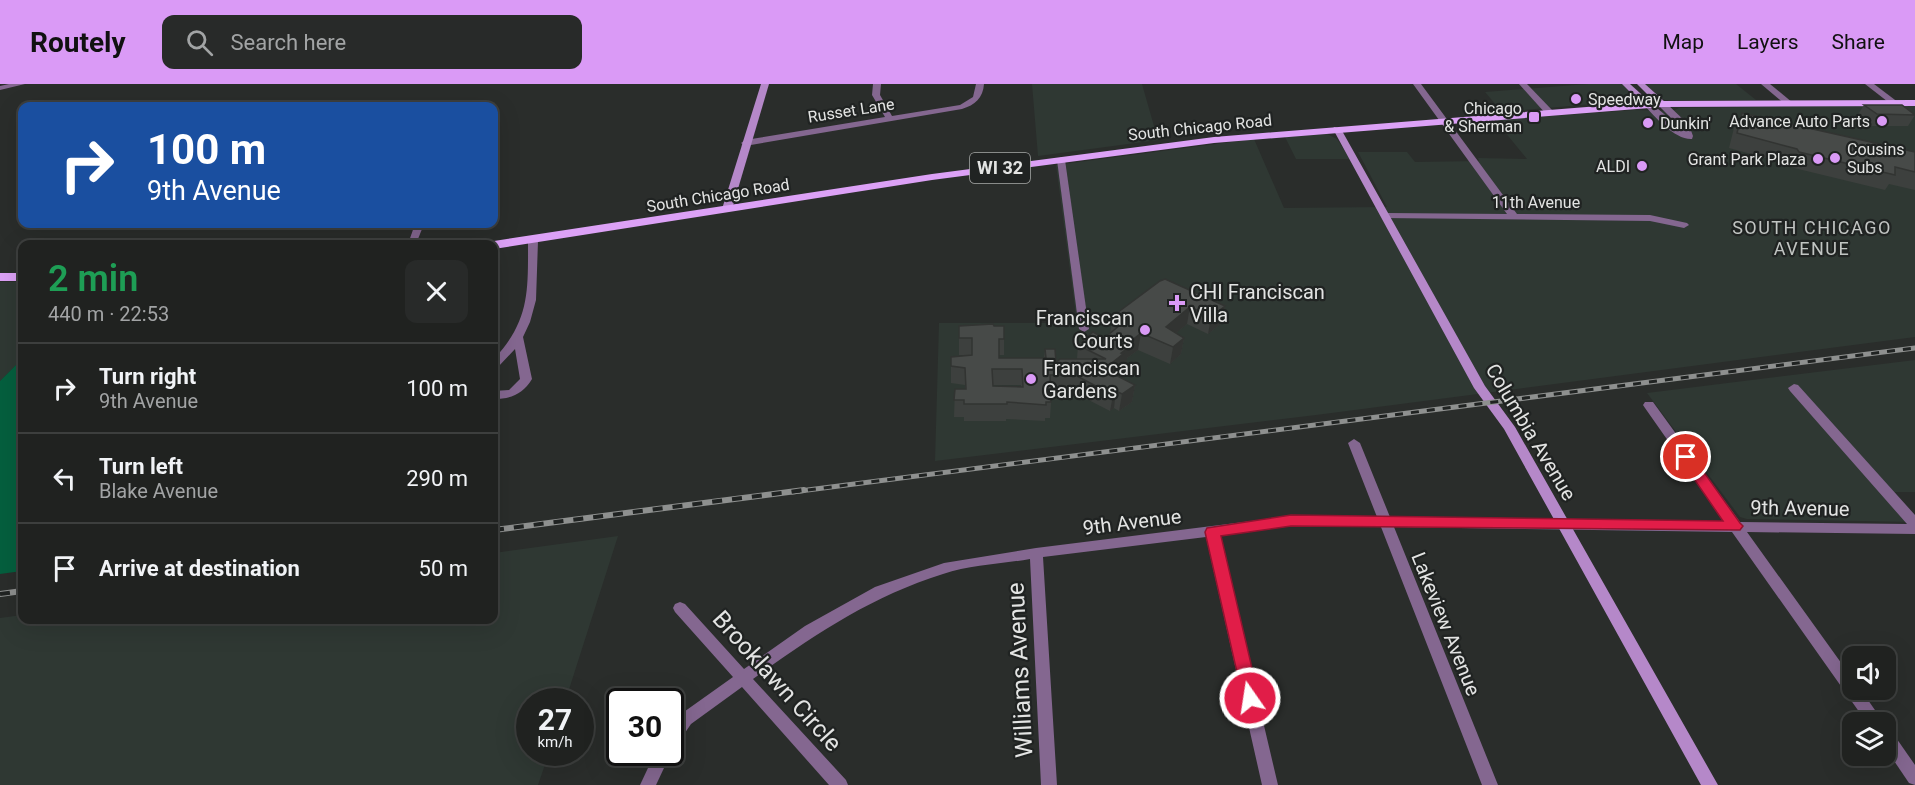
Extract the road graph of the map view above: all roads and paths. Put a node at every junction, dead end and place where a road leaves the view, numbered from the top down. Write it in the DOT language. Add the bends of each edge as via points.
graph roads {
  1 [pos="21,84"];
  2 [pos="765,84"];
  3 [pos="877,84"];
  4 [pos="980,84"];
  5 [pos="1417,84"];
  6 [pos="1523,84"];
  7 [pos="1626,84"];
  8 [pos="1641,84"];
  9 [pos="1765,84"];
  10 [pos="1869,84"];
  11 [pos="9,85"];
  12 [pos="0,88"];
  13 [pos="1789,103"];
  14 [pos="1895,103"];
  15 [pos="1915,103"];
  16 [pos="1662,104"];
  17 [pos="1648,105"];
  18 [pos="1549,112"];
  19 [pos="890,119"];
  20 [pos="1443,121"];
  21 [pos="1337,129"];
  22 [pos="745,143"];
  23 [pos="1061,160"];
  24 [pos="727,209"];
  25 [pos="1386,216"];
  26 [pos="1514,217"];
  27 [pos="1684,225"];
  28 [pos="533,241"];
  29 [pos="498,245"];
  30 [pos="0,277"];
  31 [pos="18,277"];
  32 [pos="1084,329"];
  33 [pos="518,337"];
  34 [pos="498,360"];
  35 [pos="1794,388"];
  36 [pos="498,395"];
  37 [pos="1649,405"];
  38 [pos="1354,443"];
  39 [pos="1384,522"];
  40 [pos="1915,524"];
  41 [pos="1565,525"];
  42 [pos="1735,526"];
  43 [pos="1915,529"];
  44 [pos="1212,532"];
  45 [pos="1036,553"];
  46 [pos="680,608"];
  47 [pos="743,676"];
  48 [pos="1868,712"];
  49 [pos="684,722"];
  50 [pos="1896,751"];
  51 [pos="657,766"];
  52 [pos="1915,778"];
  53 [pos="648,785"];
  54 [pos="840,785"];
  55 [pos="1049,785"];
  56 [pos="1270,785"];
  57 [pos="1490,785"];
  58 [pos="1710,785"];
  1 -- 11 [label="street"];
  2 -- 22 [label="street"];
  3 -- 19 [label="street" via="876,95"];
  4 -- 19 [label="street, Russet Lane" via="977,99 962,107"];
  5 -- 20 [label="street"];
  6 -- 18 [label="street"];
  7 -- 17 [label="street"];
  8 -- 16 [label="street"];
  9 -- 13 [label="street"];
  10 -- 14 [label="street"];
  11 -- 12 [label="street"];
  13 -- 14 [label="main road, South Chicago Road / WI 32"];
  13 -- 16 [label="main road, South Chicago Road / WI 32"];
  14 -- 15 [label="main road, South Chicago Road / WI 32"];
  16 -- 17 [label="main road, South Chicago Road / WI 32"];
  16 -- 17 [label="street" via="1686,127 1689,137"];
  17 -- 18 [label="main road, South Chicago Road / WI 32"];
  18 -- 20 [label="main road, South Chicago Road / WI 32"];
  19 -- 22 [label="street, Russet Lane"];
  20 -- 21 [label="main road, South Chicago Road / WI 32"];
  20 -- 26 [label="street"];
  21 -- 23 [label="main road, South Chicago Road / WI 32"];
  21 -- 25 [label="street, Columbia Avenue"];
  22 -- 24 [label="street"];
  23 -- 24 [label="main road, South Chicago Road / WI 32"];
  23 -- 32 [label="street"];
  24 -- 28 [label="main road, South Chicago Road / WI 32"];
  25 -- 26 [label="street, 11th Avenue"];
  25 -- 41 [label="street, Columbia Avenue" via="1480,388 1509,427"];
  26 -- 27 [label="street, 11th Avenue" via="1650,218"];
  28 -- 29 [label="main road, South Chicago Road / WI 32"];
  28 -- 33 [label="street" via="530,303"];
  30 -- 31 [label="main road"];
  33 -- 34 [label="street"];
  33 -- 36 [label="street" via="526,379 512,393"];
  35 -- 40 [label="street"];
  37 -- 42 [label="street"];
  38 -- 39 [label="street, Lakeview Avenue"];
  39 -- 41 [label="street, 9th Avenue"];
  39 -- 44 [label="street, 9th Avenue" via="1291,521"];
  39 -- 57 [label="street, Lakeview Avenue"];
  41 -- 42 [label="street, 9th Avenue"];
  41 -- 58 [label="street, Columbia Avenue"];
  42 -- 43 [label="street, 9th Avenue"];
  42 -- 48 [label="street"];
  44 -- 45 [label="street, 9th Avenue"];
  44 -- 56 [label="street"];
  45 -- 47 [label="street, 9th Avenue" via="944,568 880,591 810,630"];
  45 -- 55 [label="street, Williams Avenue"];
  46 -- 47 [label="street, Brooklawn Circle"];
  47 -- 49 [label="street, 9th Avenue"];
  47 -- 54 [label="street, Brooklawn Circle"];
  50 -- 52 [label="street"];
  51 -- 53 [label="street"];
}
